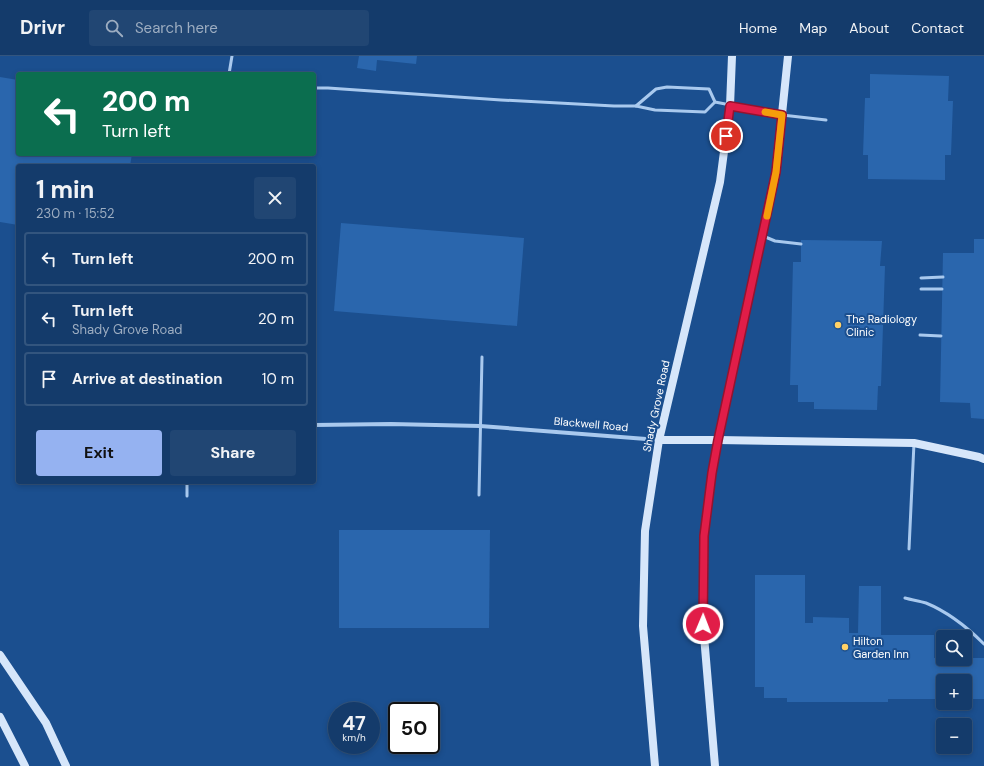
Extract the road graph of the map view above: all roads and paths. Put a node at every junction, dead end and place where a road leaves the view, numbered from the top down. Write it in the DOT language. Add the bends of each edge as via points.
graph roads {
  1 [pos="232,56"];
  2 [pos="732,56"];
  3 [pos="788,56"];
  4 [pos="229,72"];
  5 [pos="316,88"];
  6 [pos="715,102"];
  7 [pos="636,106"];
  8 [pos="730,106"];
  9 [pos="782,115"];
  10 [pos="826,120"];
  11 [pos="763,236"];
  12 [pos="801,244"];
  13 [pos="943,277"];
  14 [pos="921,278"];
  15 [pos="921,289"];
  16 [pos="942,289"];
  17 [pos="920,335"];
  18 [pos="942,336"];
  19 [pos="482,357"];
  20 [pos="316,425"];
  21 [pos="480,426"];
  22 [pos="658,440"];
  23 [pos="718,440"];
  24 [pos="914,443"];
  25 [pos="984,459"];
  26 [pos="187,484"];
  27 [pos="479,495"];
  28 [pos="187,496"];
  29 [pos="909,549"];
  30 [pos="905,598"];
  31 [pos="984,644"];
  32 [pos="0,655"];
  33 [pos="0,717"];
  34 [pos="25,766"];
  35 [pos="66,766"];
  36 [pos="655,766"];
  37 [pos="715,766"];
  1 -- 4 [label="lane"];
  2 -- 8 [label="main road, Shady Grove Road"];
  3 -- 9 [label="main road"];
  5 -- 7 [label="lane"];
  6 -- 7 [label="lane" via="705,112 655,110"];
  6 -- 7 [label="lane" via="709,89 667,87 656,89"];
  6 -- 8 [label="lane"];
  8 -- 9 [label="lane"];
  8 -- 22 [label="main road, Shady Grove Road" via="720,182"];
  9 -- 10 [label="lane"];
  9 -- 11 [label="main road" via="776,172"];
  11 -- 12 [label="lane" via="775,241"];
  11 -- 23 [label="main road"];
  13 -- 14 [label="lane"];
  15 -- 16 [label="lane"];
  17 -- 18 [label="lane"];
  19 -- 21 [label="lane"];
  20 -- 21 [label="street, Blackwell Road"];
  21 -- 22 [label="street, Blackwell Road"];
  21 -- 27 [label="lane"];
  22 -- 23 [label="main road, Blackwell Road"];
  22 -- 36 [label="main road, Shady Grove Road" via="645,531 643,626"];
  23 -- 24 [label="main road, Blackwell Road"];
  23 -- 37 [label="main road" via="704,536 703,624"];
  24 -- 25 [label="main road, Blackwell Road"];
  24 -- 29 [label="lane"];
  26 -- 28 [label="lane"];
  30 -- 31 [label="lane" via="926,603 951,616"];
  32 -- 35 [label="main road" via="46,723"];
  33 -- 34 [label="main road"];
}
